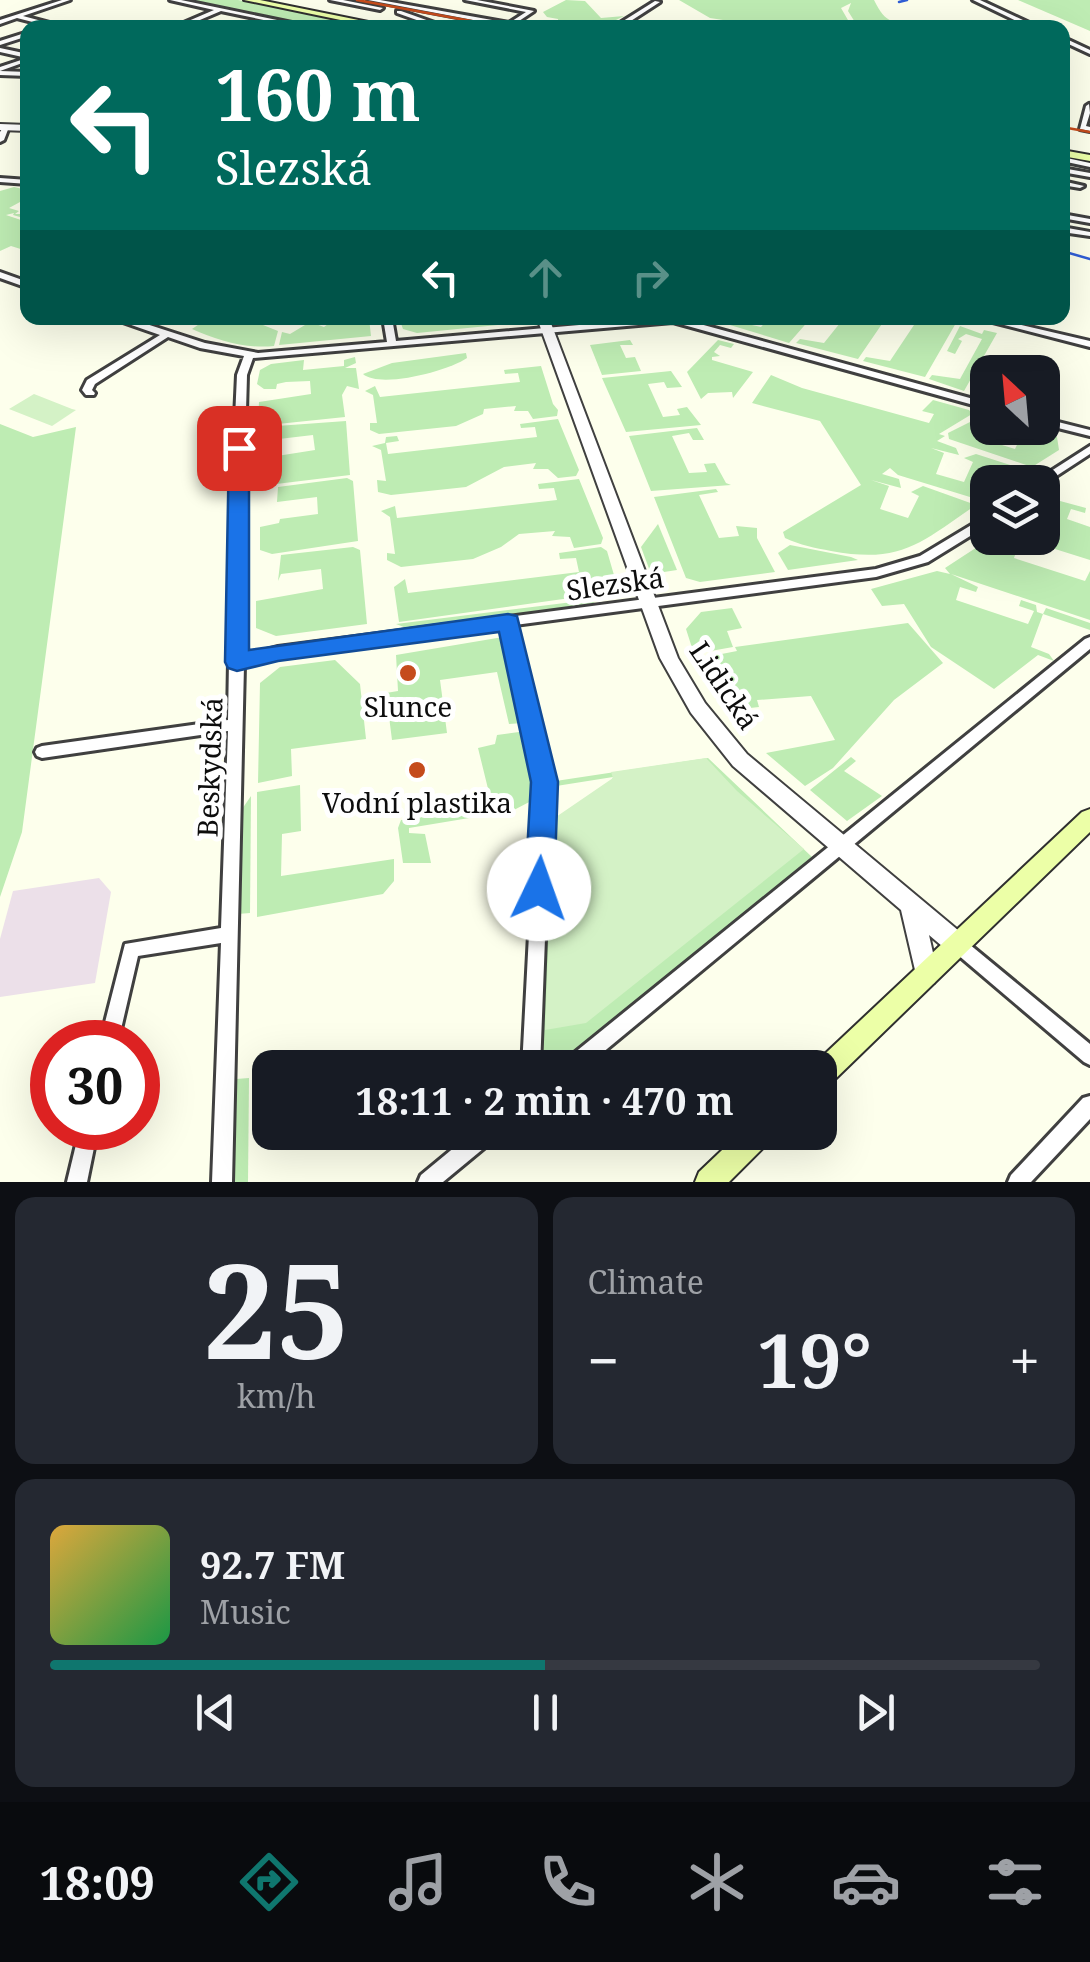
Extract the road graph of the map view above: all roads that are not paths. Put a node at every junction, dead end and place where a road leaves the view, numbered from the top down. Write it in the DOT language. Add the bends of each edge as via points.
graph roads {
  1 [pos="67,0"];
  2 [pos="173,0"];
  3 [pos="252,0"];
  4 [pos="333,0"];
  5 [pos="370,0"];
  6 [pos="468,0"];
  7 [pos="519,0"];
  8 [pos="976,0"];
  9 [pos="654,1"];
  10 [pos="666,2"];
  11 [pos="506,6"];
  12 [pos="222,10"];
  13 [pos="0,13"];
  14 [pos="17,17"];
  15 [pos="268,18"];
  16 [pos="28,20"];
  17 [pos="196,20"];
  18 [pos="264,20"];
  19 [pos="277,20"];
  20 [pos="353,20"];
  21 [pos="424,20"];
  22 [pos="482,20"];
  23 [pos="518,20"];
  24 [pos="626,20"];
  25 [pos="1020,20"];
  26 [pos="0,26"];
  27 [pos="1089,106"];
  28 [pos="3,127"];
  29 [pos="1090,129"];
  30 [pos="0,140"];
  31 [pos="1070,184"];
  32 [pos="1080,186"];
  33 [pos="141,325"];
  34 [pos="388,325"];
  35 [pos="530,325"];
  36 [pos="546,325"];
  37 [pos="695,325"];
  38 [pos="1011,325"];
  39 [pos="167,334"];
  40 [pos="392,343"];
  41 [pos="1090,344"];
  42 [pos="249,356"];
  43 [pos="90,393"];
  44 [pos="970,401"];
  45 [pos="1060,425"];
  46 [pos="1090,434"];
  47 [pos="1090,449"];
  48 [pos="1060,469"];
  49 [pos="970,531"];
  50 [pos="649,604"];
  51 [pos="508,622"];
  52 [pos="1090,642"];
  53 [pos="237,662"];
  54 [pos="235,725"];
  55 [pos="42,752"];
  56 [pos="1090,818"];
  57 [pos="840,846"];
  58 [pos="911,905"];
  59 [pos="229,934"];
  60 [pos="957,944"];
  61 [pos="926,975"];
  62 [pos="114,1020"];
  63 [pos="532,1050"];
  64 [pos="590,1050"];
  65 [pos="1090,1056"];
  66 [pos="837,1060"];
  67 [pos="1090,1105"];
  68 [pos="85,1150"];
  69 [pos="466,1150"];
  70 [pos="742,1150"];
  71 [pos="77,1182"];
  72 [pos="222,1182"];
  73 [pos="428,1182"];
  74 [pos="709,1182"];
  75 [pos="1018,1182"];
  1 -- 14 [label="street"];
  2 -- 12 [label="street"];
  3 -- 20 [label="main road"];
  4 -- 21 [label="street"];
  5 -- 22 [label="street"];
  6 -- 11 [label="street"];
  7 -- 11 [label="street"];
  8 -- 25 [label="street"];
  9 -- 10 [label="street"];
  9 -- 24 [label="street"];
  11 -- 23 [label="street" via="531,11"];
  12 -- 15 [label="street"];
  12 -- 17 [label="street"];
  13 -- 14 [label="street"];
  14 -- 16 [label="street"];
  14 -- 26 [label="street"];
  15 -- 18 [label="street"];
  15 -- 19 [label="street"];
  27 -- 29 [label="street" via="1082,128"];
  28 -- 30 [label="street"];
  31 -- 32 [label="street"];
  33 -- 39 [label="street"];
  34 -- 40 [label="street"];
  35 -- 40 [label="street"];
  36 -- 50 [label="street, Lidická"];
  37 -- 44 [label="street"];
  38 -- 41 [label="street"];
  39 -- 42 [label="street"];
  39 -- 43 [label="street" via="91,382"];
  40 -- 42 [label="street"];
  42 -- 53 [label="street, Beskydská" via="242,374"];
  45 -- 46 [label="street"];
  47 -- 48 [label="street"];
  49 -- 50 [label="street, Slezská" via="904,567"];
  50 -- 51 [label="street, Slezská"];
  50 -- 57 [label="street, Lidická" via="680,680 720,737"];
  51 -- 53 [label="street, Slezská"];
  51 -- 63 [label="street" via="544,782"];
  52 -- 57 [label="street"];
  53 -- 54 [label="street, Beskydská"];
  54 -- 55 [label="street"];
  54 -- 59 [label="street, Beskydská"];
  56 -- 60 [label="main road"];
  57 -- 58 [label="street, Lidická"];
  57 -- 64 [label="street"];
  58 -- 60 [label="street, Lidická"];
  58 -- 61 [label="street"];
  59 -- 62 [label="street" via="131,950"];
  59 -- 72 [label="street, Beskydská"];
  60 -- 61 [label="main road"];
  60 -- 65 [label="street"];
  61 -- 66 [label="main road"];
  67 -- 75 [label="street"];
  68 -- 71 [label="street"];
  69 -- 73 [label="street"];
  70 -- 74 [label="main road"];
}
